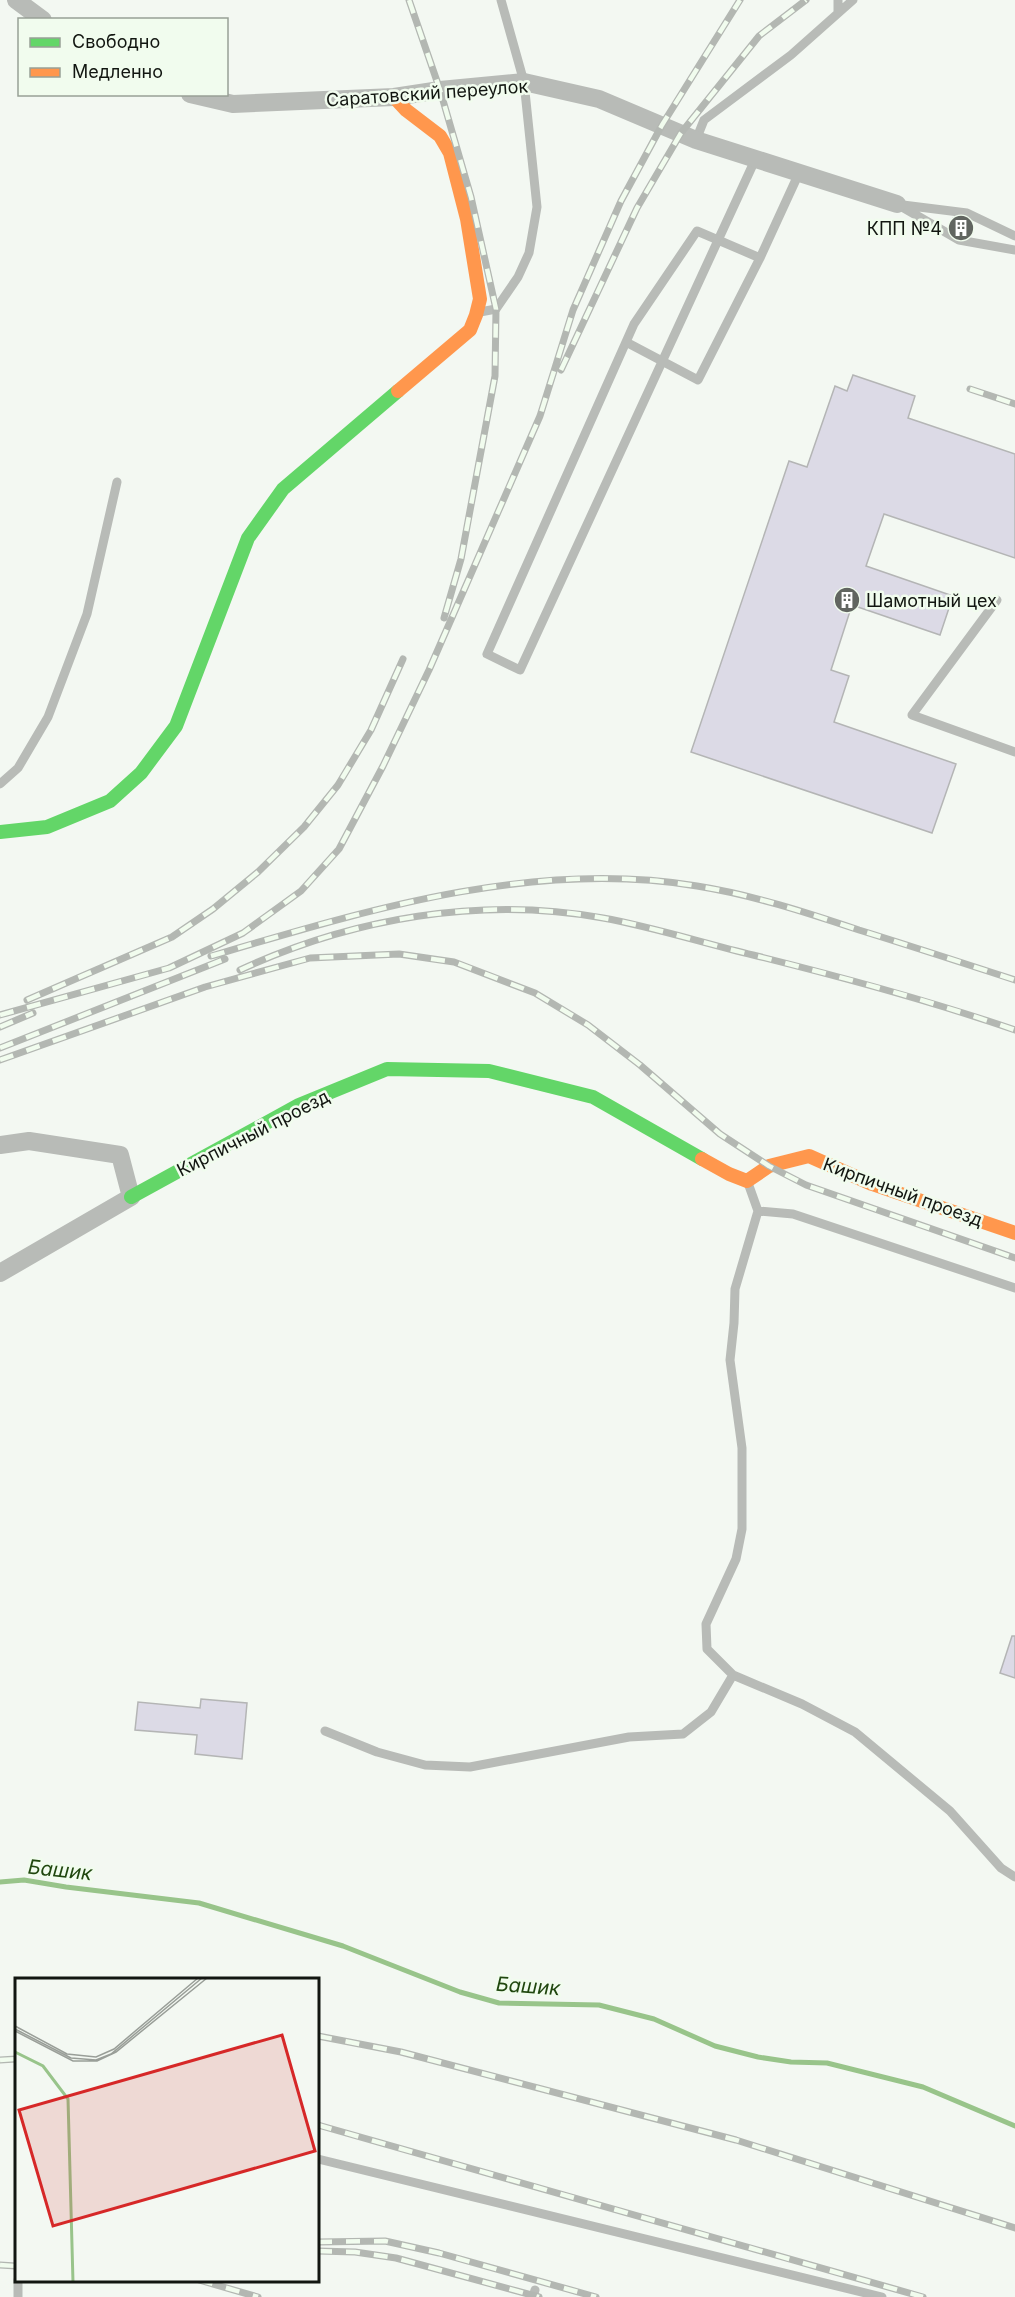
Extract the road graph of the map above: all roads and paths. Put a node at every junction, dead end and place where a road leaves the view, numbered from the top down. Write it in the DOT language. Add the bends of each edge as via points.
graph roads {
  1 [pos="16,0"];
  2 [pos="501,0"];
  3 [pos="838,0"];
  4 [pos="853,0"];
  5 [pos="838,12"];
  6 [pos="40,18"];
  7 [pos="524,82"];
  8 [pos="199,96"];
  9 [pos="394,97"];
  10 [pos="696,140"];
  11 [pos="755,160"];
  12 [pos="799,173"];
  13 [pos="897,204"];
  14 [pos="1015,236"];
  15 [pos="718,240"];
  16 [pos="1015,250"];
  17 [pos="760,258"];
  18 [pos="478,313"];
  19 [pos="626,342"];
  20 [pos="662,362"];
  21 [pos="117,482"];
  22 [pos="997,600"];
  23 [pos="1015,752"];
  24 [pos="0,784"];
  25 [pos="0,832"];
  26 [pos="0,1144"];
  27 [pos="747,1181"];
  28 [pos="131,1197"];
  29 [pos="758,1211"];
  30 [pos="1015,1233"];
  31 [pos="0,1273"];
  32 [pos="1015,1288"];
  33 [pos="733,1675"];
  34 [pos="325,1731"];
  35 [pos="1015,1876"];
  36 [pos="320,2159"];
  37 [pos="882,2297"];
  1 -- 6 [label="street"];
  2 -- 7 [label="lane"];
  3 -- 5 [label="lane"];
  4 -- 5 [label="lane"];
  5 -- 10 [label="lane" via="791,55 704,120"];
  7 -- 9 [label="street, Саратовский переулок"];
  7 -- 10 [label="street, Саратовский переулок" via="599,99"];
  7 -- 18 [label="lane" via="537,207 529,254 496,309"];
  8 -- 9 [label="street, Саратовский переулок" via="233,104"];
  9 -- 18 [label="street" via="445,143 477,266"];
  10 -- 11 [label="street, Саратовский переулок"];
  11 -- 12 [label="street, Саратовский переулок"];
  11 -- 15 [label="lane"];
  12 -- 13 [label="street, Саратовский переулок"];
  12 -- 17 [label="lane"];
  13 -- 14 [label="lane" via="967,213"];
  13 -- 16 [label="lane" via="959,240"];
  15 -- 17 [label="lane"];
  15 -- 19 [label="lane" via="697,231"];
  15 -- 20 [label="lane"];
  17 -- 20 [label="lane" via="698,380"];
  18 -- 25 [label="street" via="470,330 283,489 269,508 248,537 176,726 141,773 110,801 47,827"];
  19 -- 20 [label="lane"];
  19 -- 20 [label="lane" via="487,654 520,670"];
  21 -- 24 [label="lane" via="87,614 48,717 18,768"];
  22 -- 23 [label="lane" via="912,715"];
  26 -- 28 [label="street" via="29,1141 120,1155"];
  27 -- 28 [label="street, Кирпичный проезд" via="593,1097 489,1071 387,1069 299,1105"];
  27 -- 29 [label="lane"];
  27 -- 30 [label="street, Кирпичный проезд" via="769,1166 809,1156 872,1184"];
  28 -- 31 [label="street, Кирпичный проезд"];
  29 -- 32 [label="lane" via="793,1214"];
  29 -- 33 [label="lane" via="735,1289 730,1360 742,1448 742,1530 736,1559 706,1624 707,1649"];
  33 -- 34 [label="lane" via="711,1712 682,1734 629,1737 470,1767 424,1765"];
  33 -- 35 [label="lane" via="855,1732 950,1811 1001,1868"];
  36 -- 37 [label="lane"];
}
